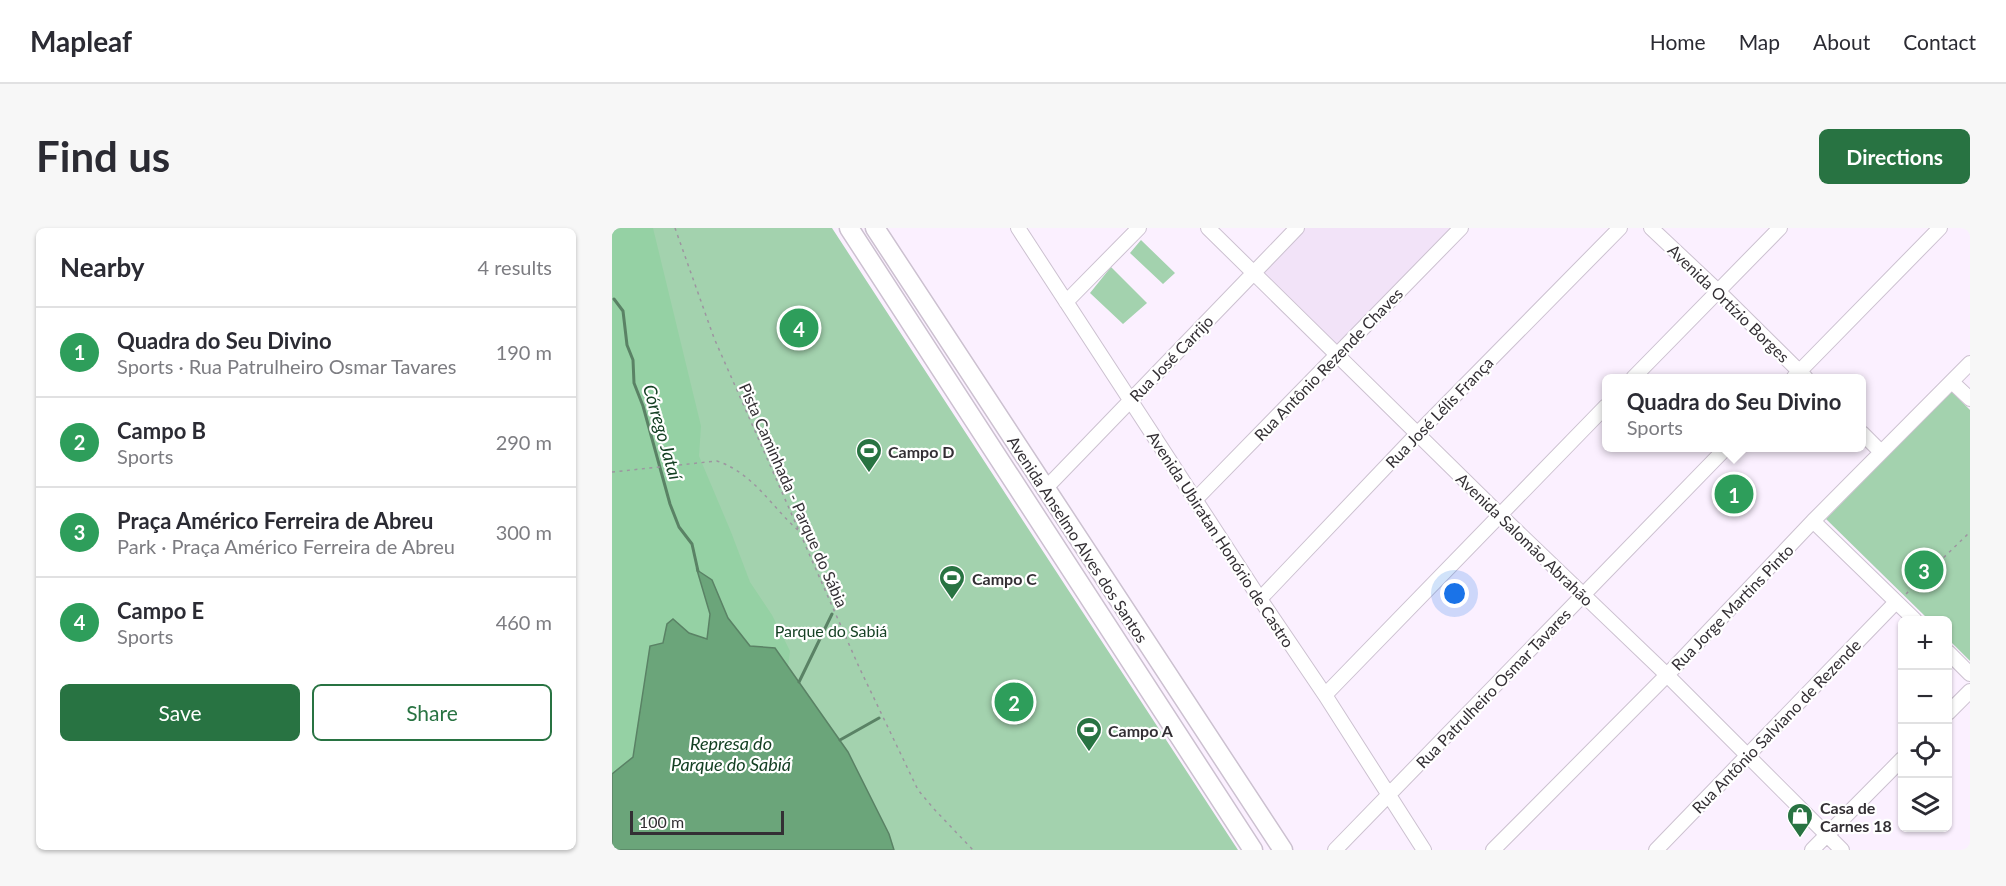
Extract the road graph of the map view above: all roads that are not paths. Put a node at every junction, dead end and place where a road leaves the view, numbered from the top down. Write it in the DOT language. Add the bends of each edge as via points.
graph roads {
  1 [pos="849,228"];
  2 [pos="875,228"];
  3 [pos="1018,228"];
  4 [pos="1139,228"];
  5 [pos="1208,228"];
  6 [pos="1297,228"];
  7 [pos="1461,228"];
  8 [pos="1620,228"];
  9 [pos="1651,228"];
  10 [pos="1780,228"];
  11 [pos="1940,228"];
  12 [pos="1253,272"];
  13 [pos="1718,291"];
  14 [pos="1066,302"];
  15 [pos="942,331"];
  16 [pos="921,339"];
  17 [pos="1336,354"];
  18 [pos="960,358"];
  19 [pos="1970,363"];
  20 [pos="940,370"];
  21 [pos="1637,374"];
  22 [pos="1797,374"];
  23 [pos="1801,374"];
  24 [pos="1952,382"];
  25 [pos="1970,399"];
  26 [pos="1130,401"];
  27 [pos="1602,410"];
  28 [pos="1417,434"];
  29 [pos="1866,437"];
  30 [pos="1721,452"];
  31 [pos="1881,452"];
  32 [pos="1045,489"];
  33 [pos="1195,500"];
  34 [pos="1500,515"];
  35 [pos="1813,521"];
  36 [pos="1583,596"];
  37 [pos="1260,599"];
  38 [pos="1896,602"];
  39 [pos="1910,616"];
  40 [pos="1952,657"];
  41 [pos="1970,674"];
  42 [pos="1667,675"];
  43 [pos="1970,691"];
  44 [pos="1325,695"];
  45 [pos="1952,708"];
  46 [pos="1748,756"];
  47 [pos="1898,763"];
  48 [pos="1388,796"];
  49 [pos="1826,835"];
  50 [pos="1253,850"];
  51 [pos="1283,850"];
  52 [pos="1335,850"];
  53 [pos="1424,850"];
  54 [pos="1493,850"];
  55 [pos="1656,850"];
  56 [pos="1812,850"];
  57 [pos="1842,850"];
  1 -- 16 [label="main road, Avenida Anselmo Alves dos Santos"];
  2 -- 15 [label="main road, Avenida Anselmo Alves dos Santos"];
  3 -- 14 [label="street, Avenida Ubiratan Honório de Castro"];
  4 -- 14 [label="street"];
  5 -- 12 [label="street, Avenida Salomão Abrahão"];
  6 -- 12 [label="street, Rua José Carrijo"];
  7 -- 17 [label="street, Rua Antônio Rezende Chaves"];
  8 -- 28 [label="street, Rua José Lélis França"];
  9 -- 13 [label="street, Avenida Ortízio Borges"];
  10 -- 13 [label="street"];
  11 -- 23 [label="street"];
  12 -- 17 [label="street, Avenida Salomão Abrahão"];
  12 -- 26 [label="street, Rua José Carrijo"];
  13 -- 21 [label="street"];
  13 -- 22 [label="street, Avenida Ortízio Borges"];
  14 -- 26 [label="street, Avenida Ubiratan Honório de Castro"];
  15 -- 16 [label="main road" via="932,339"];
  15 -- 18 [label="main road, Avenida Anselmo Alves dos Santos"];
  16 -- 20 [label="main road, Avenida Anselmo Alves dos Santos"];
  17 -- 28 [label="street, Avenida Salomão Abrahão"];
  17 -- 33 [label="street, Rua Antônio Rezende Chaves"];
  18 -- 20 [label="main road"];
  18 -- 32 [label="main road, Avenida Anselmo Alves dos Santos"];
  19 -- 24 [label="street, Rua Jorge Martins Pinto"];
  20 -- 50 [label="main road, Avenida Anselmo Alves dos Santos"];
  24 -- 25 [label="street"];
  24 -- 31 [label="street, Rua Jorge Martins Pinto"];
  26 -- 32 [label="street, Rua José Carrijo"];
  26 -- 33 [label="street, Avenida Ubiratan Honório de Castro"];
  27 -- 34 [label="street"];
  28 -- 34 [label="street, Avenida Salomão Abrahão"];
  28 -- 37 [label="street, Rua José Lélis França"];
  29 -- 31 [label="street"];
  30 -- 36 [label="street, Rua Patrulheiro Osmar Tavares"];
  31 -- 35 [label="street, Rua Jorge Martins Pinto"];
  32 -- 51 [label="main road, Avenida Anselmo Alves dos Santos"];
  33 -- 37 [label="street, Avenida Ubiratan Honório de Castro"];
  34 -- 36 [label="street, Avenida Salomão Abrahão"];
  34 -- 44 [label="street"];
  35 -- 38 [label="street"];
  35 -- 42 [label="street, Rua Jorge Martins Pinto"];
  36 -- 42 [label="street, Avenida Salomão Abrahão"];
  36 -- 48 [label="street, Rua Patrulheiro Osmar Tavares"];
  37 -- 44 [label="street, Avenida Ubiratan Honório de Castro"];
  38 -- 39 [label="street"];
  38 -- 46 [label="street, Rua Antônio Salviano de Rezende"];
  40 -- 41 [label="street"];
  42 -- 46 [label="street, Avenida Salomão Abrahão"];
  42 -- 54 [label="street, Rua Jorge Martins Pinto"];
  43 -- 45 [label="street"];
  44 -- 48 [label="street, Avenida Ubiratan Honório de Castro"];
  46 -- 49 [label="street, Avenida Salomão Abrahão"];
  46 -- 55 [label="street, Rua Antônio Salviano de Rezende"];
  47 -- 49 [label="street"];
  48 -- 52 [label="street, Rua Patrulheiro Osmar Tavares"];
  48 -- 53 [label="street, Avenida Ubiratan Honório de Castro"];
  49 -- 56 [label="street"];
  49 -- 57 [label="street, Avenida Salomão Abrahão"];
}
